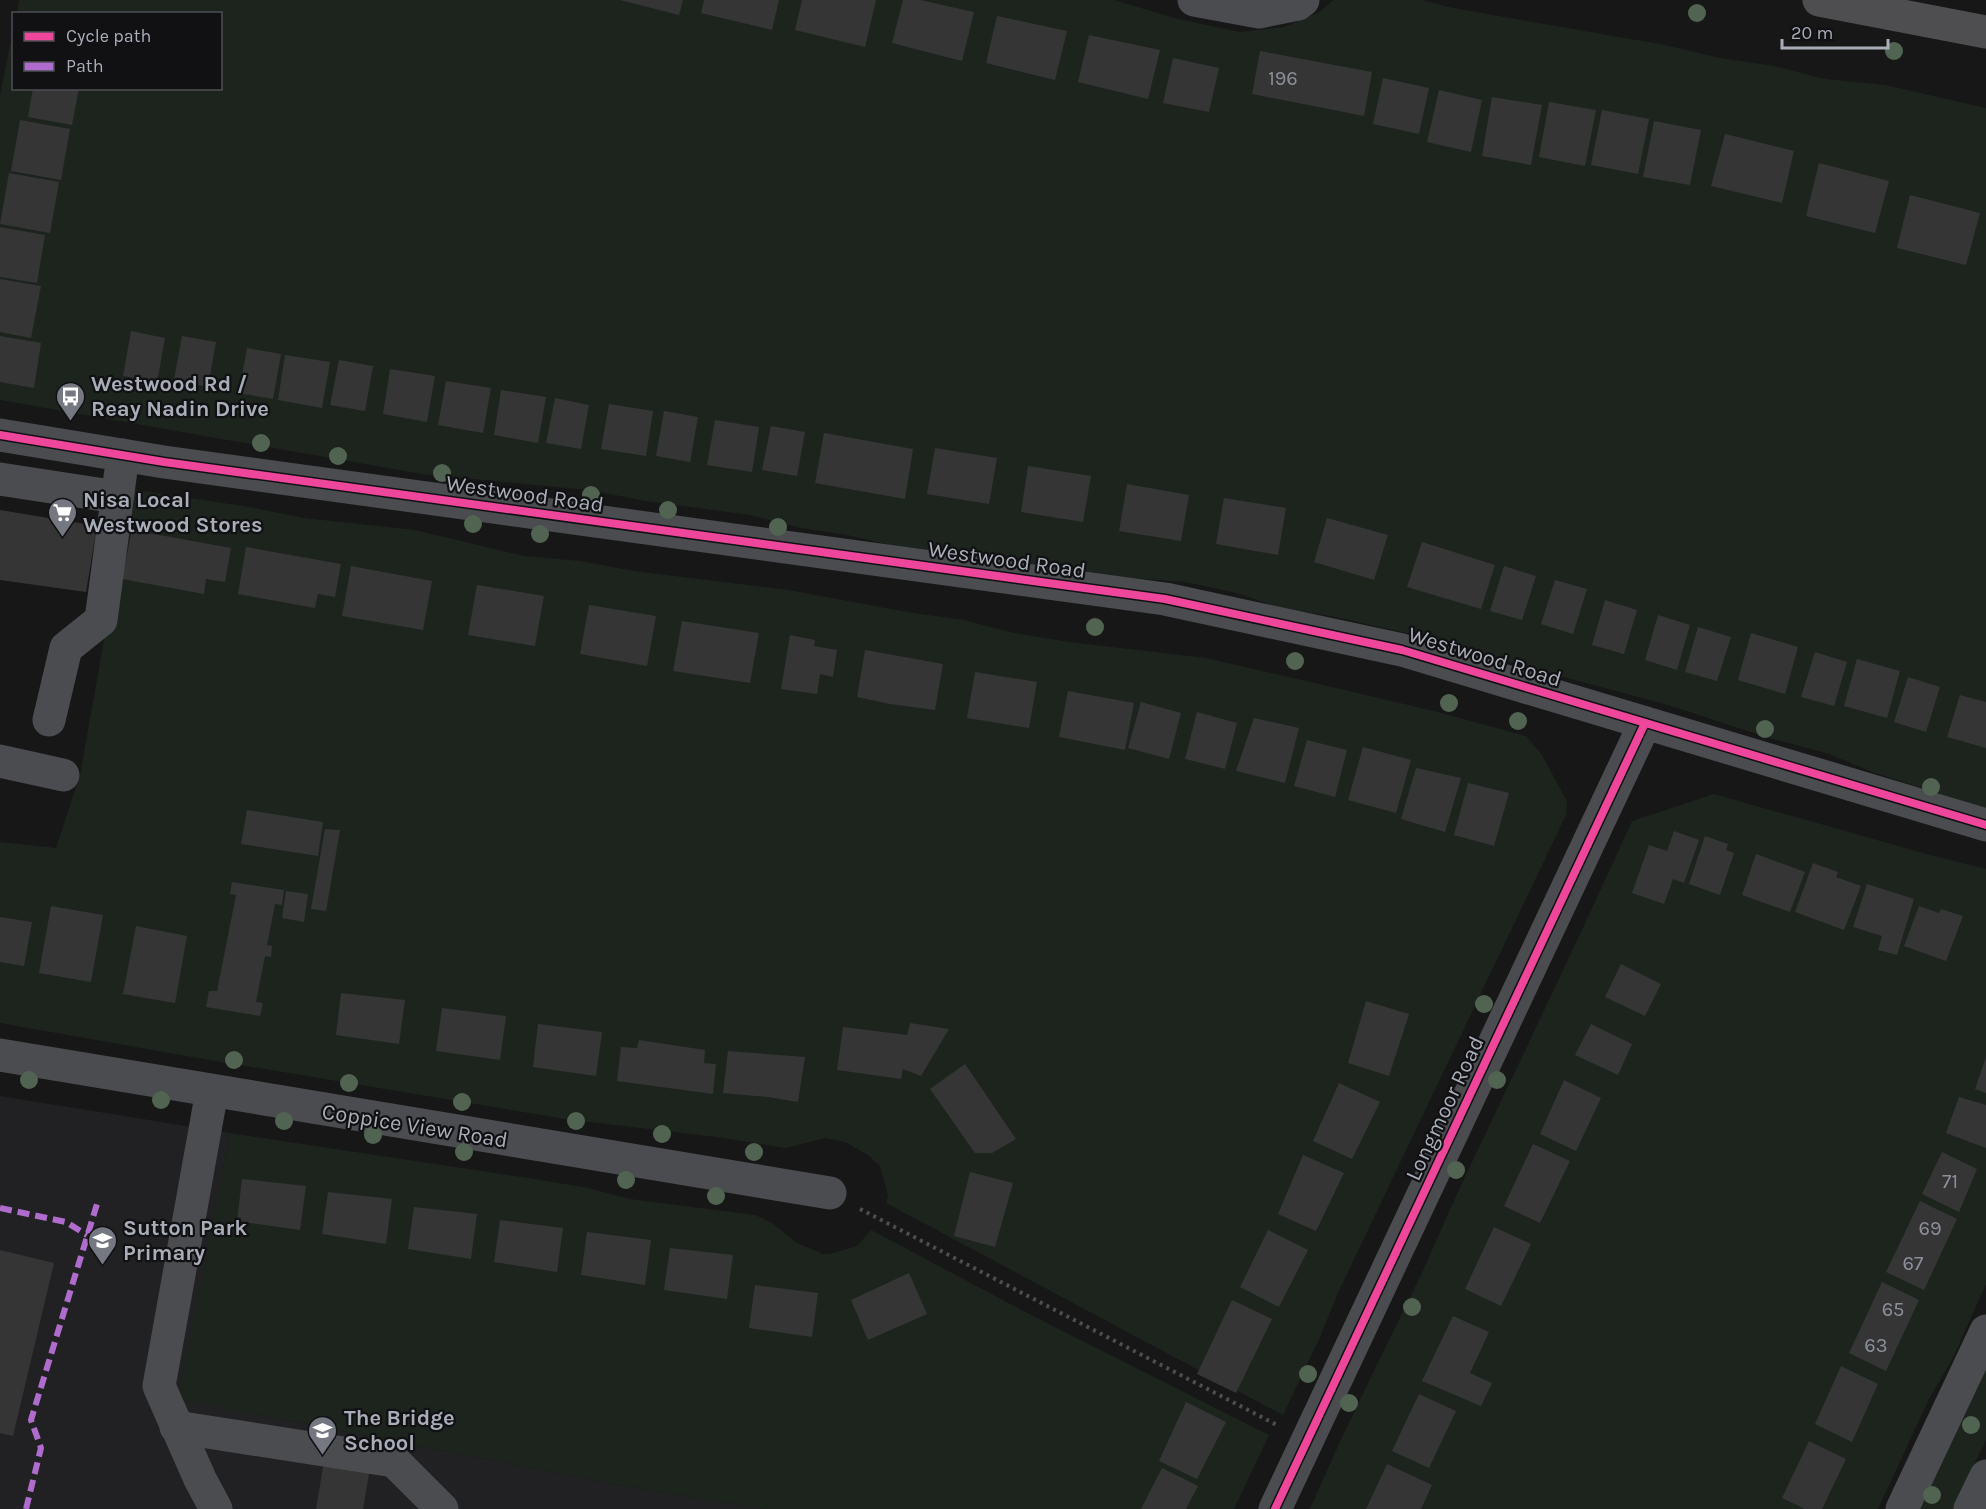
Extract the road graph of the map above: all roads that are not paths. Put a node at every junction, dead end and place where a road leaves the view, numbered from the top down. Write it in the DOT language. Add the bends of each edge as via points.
graph roads {
  1 [pos="1194,0"];
  2 [pos="1303,0"];
  3 [pos="1819,0"];
  4 [pos="1986,32"];
  5 [pos="0,435"];
  6 [pos="123,455"];
  7 [pos="0,479"];
  8 [pos="117,497"];
  9 [pos="49,720"];
  10 [pos="1645,723"];
  11 [pos="0,761"];
  12 [pos="63,775"];
  13 [pos="1986,825"];
  14 [pos="0,1055"];
  15 [pos="212,1091"];
  16 [pos="830,1193"];
  17 [pos="1986,1331"];
  18 [pos="176,1427"];
  19 [pos="216,1509"];
  20 [pos="442,1509"];
  21 [pos="1275,1509"];
  22 [pos="1902,1509"];
  1 -- 2 [label="street" via="1259,12"];
  3 -- 4 [label="highway"];
  5 -- 6 [label="street, Westwood Road"];
  6 -- 8 [label="street"];
  6 -- 10 [label="street, Westwood Road" via="1165,599 1402,650"];
  7 -- 8 [label="street"];
  8 -- 9 [label="street" via="101,620 66,648"];
  10 -- 13 [label="street, Westwood Road"];
  10 -- 21 [label="street, Longmoor Road"];
  11 -- 12 [label="street"];
  14 -- 15 [label="street, Coppice View Road"];
  15 -- 16 [label="street, Coppice View Road"];
  15 -- 18 [label="street" via="159,1386"];
  17 -- 22 [label="street"];
  18 -- 19 [label="street"];
  18 -- 20 [label="street" via="394,1461"];
}
